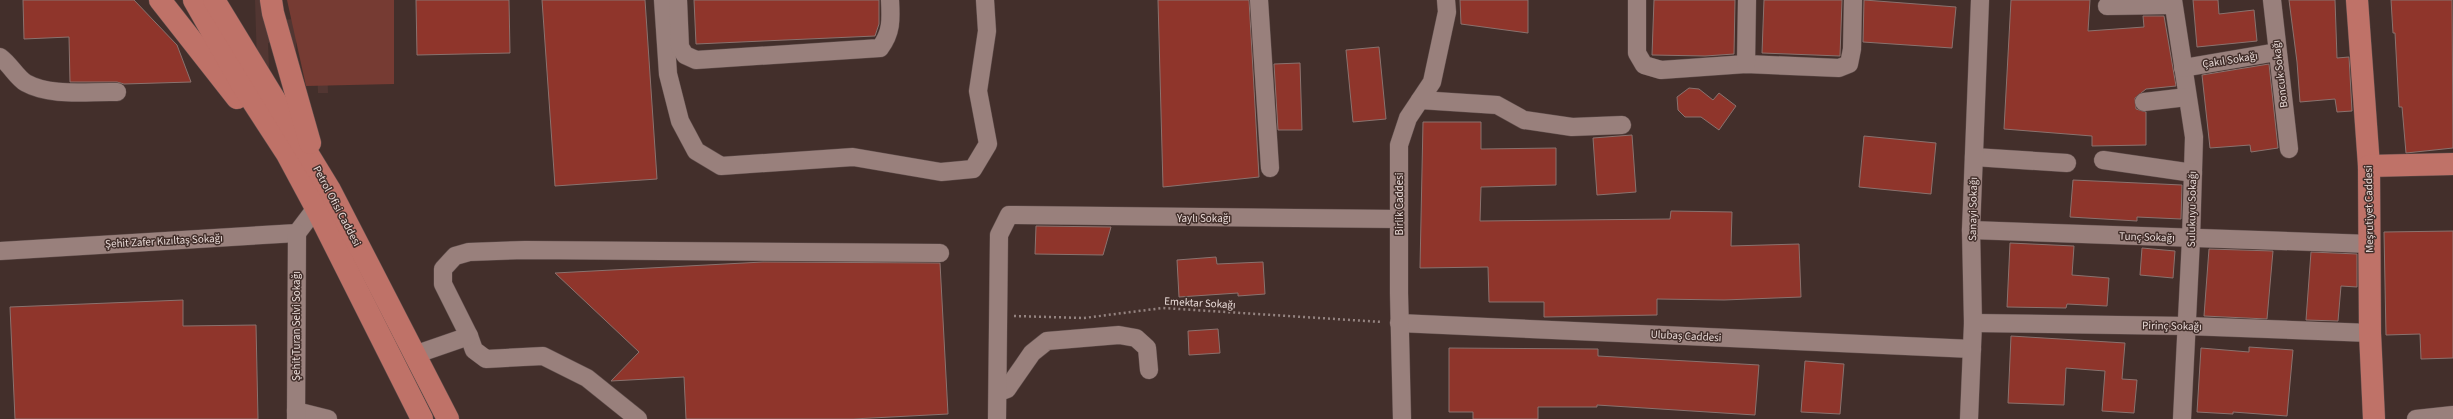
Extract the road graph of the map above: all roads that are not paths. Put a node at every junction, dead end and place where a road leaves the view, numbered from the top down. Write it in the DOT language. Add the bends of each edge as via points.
graph roads {
  1 [pos="160,0"];
  2 [pos="194,0"];
  3 [pos="214,0"];
  4 [pos="271,0"];
  5 [pos="663,0"];
  6 [pos="678,0"];
  7 [pos="890,0"];
  8 [pos="986,0"];
  9 [pos="1259,0"];
  10 [pos="1446,0"];
  11 [pos="1637,0"];
  12 [pos="1747,0"];
  13 [pos="1853,0"];
  14 [pos="1980,0"];
  15 [pos="2272,0"];
  16 [pos="2358,0"];
  17 [pos="2173,3"];
  18 [pos="2107,6"];
  19 [pos="2277,52"];
  20 [pos="0,57"];
  21 [pos="1746,64"];
  22 [pos="2183,68"];
  23 [pos="117,92"];
  24 [pos="2188,97"];
  25 [pos="1420,100"];
  26 [pos="2144,102"];
  27 [pos="1622,125"];
  28 [pos="2288,149"];
  29 [pos="287,154"];
  30 [pos="1974,158"];
  31 [pos="2103,160"];
  32 [pos="2067,162"];
  33 [pos="2453,164"];
  34 [pos="2368,166"];
  35 [pos="1270,168"];
  36 [pos="2193,173"];
  37 [pos="330,190"];
  38 [pos="316,208"];
  39 [pos="1399,219"];
  40 [pos="1971,230"];
  41 [pos="297,233"];
  42 [pos="2191,239"];
  43 [pos="2370,244"];
  44 [pos="0,251"];
  45 [pos="940,253"];
  46 [pos="1399,323"];
  47 [pos="1974,323"];
  48 [pos="2188,326"];
  49 [pos="2370,333"];
  50 [pos="469,336"];
  51 [pos="1972,349"];
  52 [pos="414,355"];
  53 [pos="1149,370"];
  54 [pos="999,392"];
  55 [pos="296,415"];
  56 [pos="2453,415"];
  57 [pos="328,419"];
  58 [pos="422,419"];
  59 [pos="448,419"];
  60 [pos="638,419"];
  61 [pos="997,419"];
  62 [pos="1402,419"];
  63 [pos="1969,419"];
  64 [pos="2182,419"];
  65 [pos="2374,419"];
  66 [pos="2416,419"];
  1 -- 29 [label="main road" via="234,94"];
  2 -- 29 [label="main road, Petrol Ofisi Caddesi" via="244,88"];
  3 -- 37 [label="main road, Petrol Ofisi Caddesi"];
  4 -- 37 [label="main road" via="299,108"];
  5 -- 8 [label="street" via="668,74 680,121 696,151 720,166 853,157 941,172 973,169 988,144 978,91 987,31"];
  6 -- 7 [label="street" via="680,47 685,55 696,60 880,48 888,37 892,23"];
  9 -- 35 [label="street"];
  10 -- 25 [label="street, Birlik Caddesi" via="1447,12 1432,82"];
  11 -- 21 [label="street" via="1637,53 1644,66 1661,70"];
  12 -- 21 [label="street"];
  13 -- 21 [label="street" via="1852,49 1849,64 1839,68"];
  14 -- 30 [label="street, Sanayi Sokağı"];
  15 -- 19 [label="street, Boncuk Sokağı"];
  16 -- 34 [label="main road, Meşrutiyet Caddesi"];
  17 -- 18 [label="street"];
  17 -- 22 [label="street, Sulukuyu Sokağı"];
  19 -- 22 [label="street, Çakıl Sokağı"];
  19 -- 28 [label="street, Boncuk Sokağı"];
  20 -- 23 [label="street" via="9,63 24,83 48,90"];
  22 -- 24 [label="street, Sulukuyu Sokağı"];
  24 -- 26 [label="street"];
  24 -- 36 [label="street, Sulukuyu Sokağı" via="2194,137"];
  25 -- 27 [label="street" via="1497,105 1524,120 1572,127"];
  25 -- 39 [label="street, Birlik Caddesi" via="1408,118 1399,145"];
  29 -- 38 [label="main road, Petrol Ofisi Caddesi"];
  30 -- 32 [label="street"];
  30 -- 40 [label="street, Sanayi Sokağı"];
  31 -- 36 [label="street"];
  33 -- 34 [label="main road"];
  34 -- 43 [label="main road, Meşrutiyet Caddesi"];
  36 -- 42 [label="street, Sulukuyu Sokağı"];
  37 -- 52 [label="main road, Petrol Ofisi Caddesi"];
  38 -- 41 [label="street"];
  38 -- 58 [label="main road, Petrol Ofisi Caddesi"];
  39 -- 46 [label="street, Birlik Caddesi"];
  39 -- 54 [label="street, Yaylı Sokağı" via="1009,215 999,235"];
  40 -- 42 [label="street, Tunç Sokağı"];
  40 -- 47 [label="street, Sanayi Sokağı"];
  41 -- 44 [label="street, Şehit Zafer Kızıltaş Sokağı"];
  41 -- 55 [label="street, Şehit Turan Selvi Sokağı"];
  42 -- 43 [label="street, Tunç Sokağı"];
  42 -- 48 [label="street, Sulukuyu Sokağı"];
  43 -- 49 [label="main road, Meşrutiyet Caddesi"];
  45 -- 50 [label="street" via="533,250 468,252 455,256 443,269 443,284"];
  46 -- 51 [label="street, Ulubaş Caddesi"];
  46 -- 62 [label="street, Birlik Caddesi"];
  47 -- 48 [label="street, Pirinç Sokağı"];
  47 -- 51 [label="street, Sanayi Sokağı"];
  48 -- 49 [label="street, Pirinç Sokağı"];
  48 -- 64 [label="street, Sulukuyu Sokağı"];
  49 -- 65 [label="main road, Meşrutiyet Caddesi"];
  50 -- 52 [label="street"];
  50 -- 60 [label="street" via="474,350 486,359 543,356 587,378"];
  51 -- 63 [label="street, Sanayi Sokağı"];
  52 -- 59 [label="main road, Petrol Ofisi Caddesi"];
  53 -- 54 [label="street" via="1147,348 1136,338 1119,335 1047,341 1032,353 1007,390"];
  54 -- 61 [label="street"];
  55 -- 57 [label="street"];
  56 -- 66 [label="street"];
}
